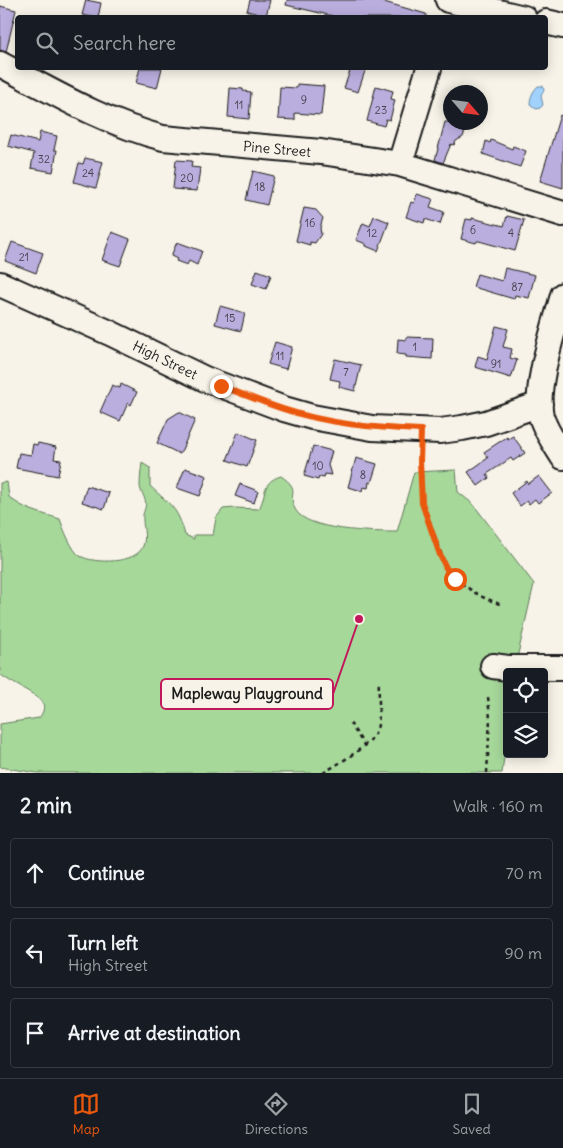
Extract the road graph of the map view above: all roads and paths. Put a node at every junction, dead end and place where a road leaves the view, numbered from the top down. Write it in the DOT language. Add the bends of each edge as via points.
graph roads {
  1 [pos="448,0"];
  2 [pos="444,15"];
  3 [pos="511,15"];
  4 [pos="548,22"];
  5 [pos="563,26"];
  6 [pos="0,64"];
  7 [pos="428,70"];
  8 [pos="400,164"];
  9 [pos="563,214"];
  10 [pos="0,284"];
  11 [pos="563,295"];
  12 [pos="549,416"];
  13 [pos="421,430"];
  14 [pos="563,457"];
  15 [pos="502,605"];
  16 [pos="500,667"];
  17 [pos="563,668"];
  18 [pos="379,681"];
  19 [pos="488,697"];
  20 [pos="350,723"];
  21 [pos="364,745"];
  22 [pos="323,773"];
  23 [pos="487,773"];
  1 -- 2 [label="street"];
  1 -- 3 [label="street"];
  4 -- 5 [label="street"];
  6 -- 8 [label="street, Pine Street" via="93,113 156,136 322,152"];
  7 -- 8 [label="street"];
  8 -- 9 [label="street, Pine Street"];
  10 -- 13 [label="street, High Street" via="205,379 284,409 372,428"];
  11 -- 12 [label="street" via="544,367"];
  12 -- 13 [label="street, High Street"];
  12 -- 14 [label="street"];
  13 -- 15 [label="path" via="422,503 446,568 455,579 480,596"];
  16 -- 17 [label="street"];
  18 -- 21 [label="path" via="377,727"];
  19 -- 23 [label="path"];
  20 -- 21 [label="path"];
  21 -- 22 [label="path"];
}
